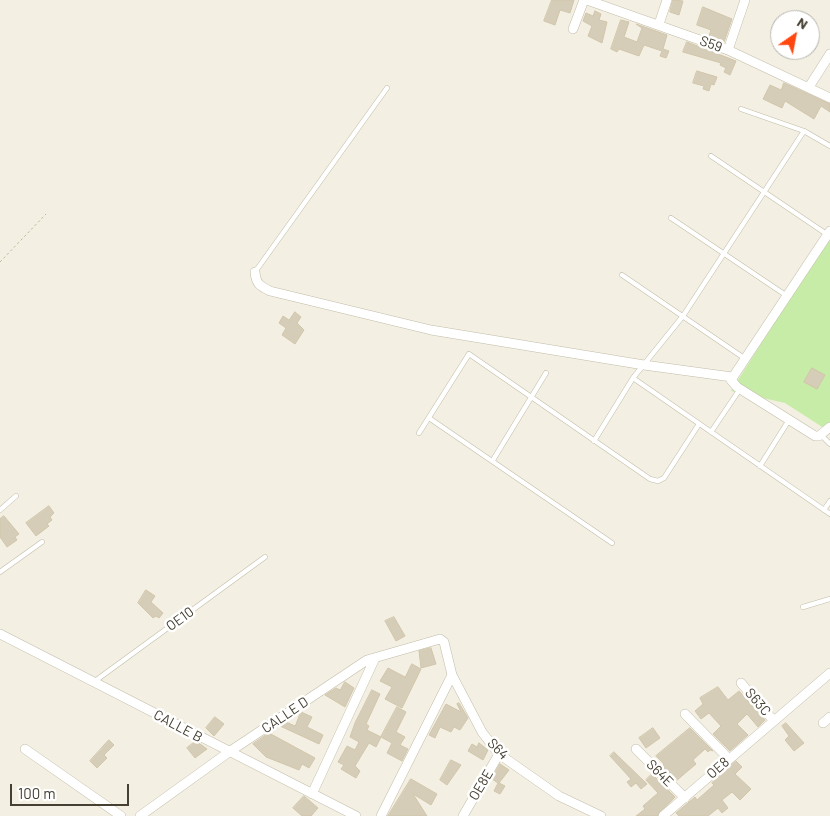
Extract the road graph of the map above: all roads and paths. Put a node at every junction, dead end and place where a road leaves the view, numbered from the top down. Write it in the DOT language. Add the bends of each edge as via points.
graph roads {
  1 [pos="586,0"];
  2 [pos="667,0"];
  3 [pos="745,0"];
  4 [pos="659,24"];
  5 [pos="573,29"];
  6 [pos="728,50"];
  7 [pos="830,54"];
  8 [pos="387,88"];
  9 [pos="809,88"];
  10 [pos="830,98"];
  11 [pos="741,109"];
  12 [pos="804,131"];
  13 [pos="830,146"];
  14 [pos="711,156"];
  15 [pos="764,192"];
  16 [pos="46,214"];
  17 [pos="671,218"];
  18 [pos="829,233"];
  19 [pos="724,254"];
  20 [pos="0,262"];
  21 [pos="256,272"];
  22 [pos="622,275"];
  23 [pos="787,296"];
  24 [pos="682,316"];
  25 [pos="744,358"];
  26 [pos="644,365"];
  27 [pos="546,373"];
  28 [pos="732,377"];
  29 [pos="633,378"];
  30 [pos="740,389"];
  31 [pos="533,399"];
  32 [pos="429,418"];
  33 [pos="789,420"];
  34 [pos="699,424"];
  35 [pos="830,427"];
  36 [pos="711,432"];
  37 [pos="419,433"];
  38 [pos="820,435"];
  39 [pos="594,441"];
  40 [pos="830,444"];
  41 [pos="493,460"];
  42 [pos="760,466"];
  43 [pos="16,496"];
  44 [pos="830,500"];
  45 [pos="0,510"];
  46 [pos="824,510"];
  47 [pos="830,514"];
  48 [pos="42,542"];
  49 [pos="612,543"];
  50 [pos="266,557"];
  51 [pos="0,572"];
  52 [pos="830,599"];
  53 [pos="803,607"];
  54 [pos="0,634"];
  55 [pos="442,640"];
  56 [pos="375,658"];
  57 [pos="830,673"];
  58 [pos="452,675"];
  59 [pos="94,682"];
  60 [pos="742,683"];
  61 [pos="685,714"];
  62 [pos="774,721"];
  63 [pos="25,748"];
  64 [pos="636,749"];
  65 [pos="229,752"];
  66 [pos="499,754"];
  67 [pos="729,759"];
  68 [pos="312,794"];
  69 [pos="684,798"];
  70 [pos="121,816"];
  71 [pos="140,816"];
  72 [pos="356,816"];
  73 [pos="381,816"];
  74 [pos="463,816"];
  75 [pos="601,816"];
  76 [pos="663,816"];
  1 -- 4 [label="street, S59"];
  1 -- 5 [label="street"];
  2 -- 4 [label="street"];
  3 -- 6 [label="street"];
  4 -- 6 [label="street, S59"];
  6 -- 9 [label="street, S59"];
  7 -- 9 [label="street"];
  8 -- 21 [label="lane"];
  9 -- 10 [label="street, S59"];
  11 -- 12 [label="lane"];
  12 -- 13 [label="lane"];
  12 -- 15 [label="lane"];
  14 -- 15 [label="lane"];
  15 -- 18 [label="lane"];
  15 -- 19 [label="lane"];
  16 -- 20 [label="path"];
  17 -- 19 [label="lane"];
  18 -- 23 [label="street"];
  19 -- 23 [label="lane"];
  19 -- 24 [label="lane"];
  21 -- 26 [label="street" via="256,281 270,291 422,328"];
  22 -- 24 [label="lane"];
  23 -- 25 [label="street"];
  24 -- 25 [label="lane"];
  24 -- 26 [label="lane"];
  25 -- 28 [label="street"];
  26 -- 28 [label="street"];
  26 -- 29 [label="lane"];
  27 -- 31 [label="lane"];
  28 -- 30 [label="street"];
  29 -- 34 [label="lane"];
  29 -- 39 [label="lane"];
  30 -- 33 [label="street"];
  30 -- 36 [label="lane"];
  31 -- 32 [label="lane" via="469,354"];
  31 -- 39 [label="lane"];
  31 -- 41 [label="lane"];
  32 -- 37 [label="lane"];
  32 -- 41 [label="lane"];
  33 -- 38 [label="street" via="815,436"];
  33 -- 42 [label="lane"];
  34 -- 36 [label="lane"];
  34 -- 39 [label="lane" via="664,478 658,481 650,479"];
  35 -- 38 [label="street"];
  36 -- 42 [label="lane"];
  38 -- 40 [label="lane"];
  41 -- 49 [label="lane"];
  42 -- 46 [label="lane"];
  43 -- 45 [label="lane"];
  44 -- 46 [label="lane"];
  46 -- 47 [label="lane"];
  48 -- 51 [label="lane"];
  50 -- 59 [label="lane, OE10"];
  52 -- 53 [label="lane"];
  54 -- 59 [label="street, CALLE B"];
  55 -- 56 [label="street, CALLE D"];
  55 -- 58 [label="street, S64"];
  56 -- 65 [label="street, CALLE D" via="367,660"];
  56 -- 68 [label="street"];
  57 -- 62 [label="street, OE8"];
  58 -- 66 [label="street, S64" via="482,732"];
  58 -- 73 [label="street"];
  59 -- 65 [label="street, CALLE B"];
  60 -- 62 [label="street, S63C"];
  61 -- 67 [label="street"];
  62 -- 67 [label="street, OE8"];
  63 -- 70 [label="street"];
  64 -- 69 [label="street, S64E"];
  65 -- 68 [label="street, CALLE B"];
  65 -- 71 [label="street, CALLE D"];
  66 -- 74 [label="street, OE8E"];
  66 -- 75 [label="street, S64" via="559,796"];
  67 -- 69 [label="street, OE8"];
  68 -- 72 [label="street, CALLE B"];
  69 -- 76 [label="street, OE8"];
}
